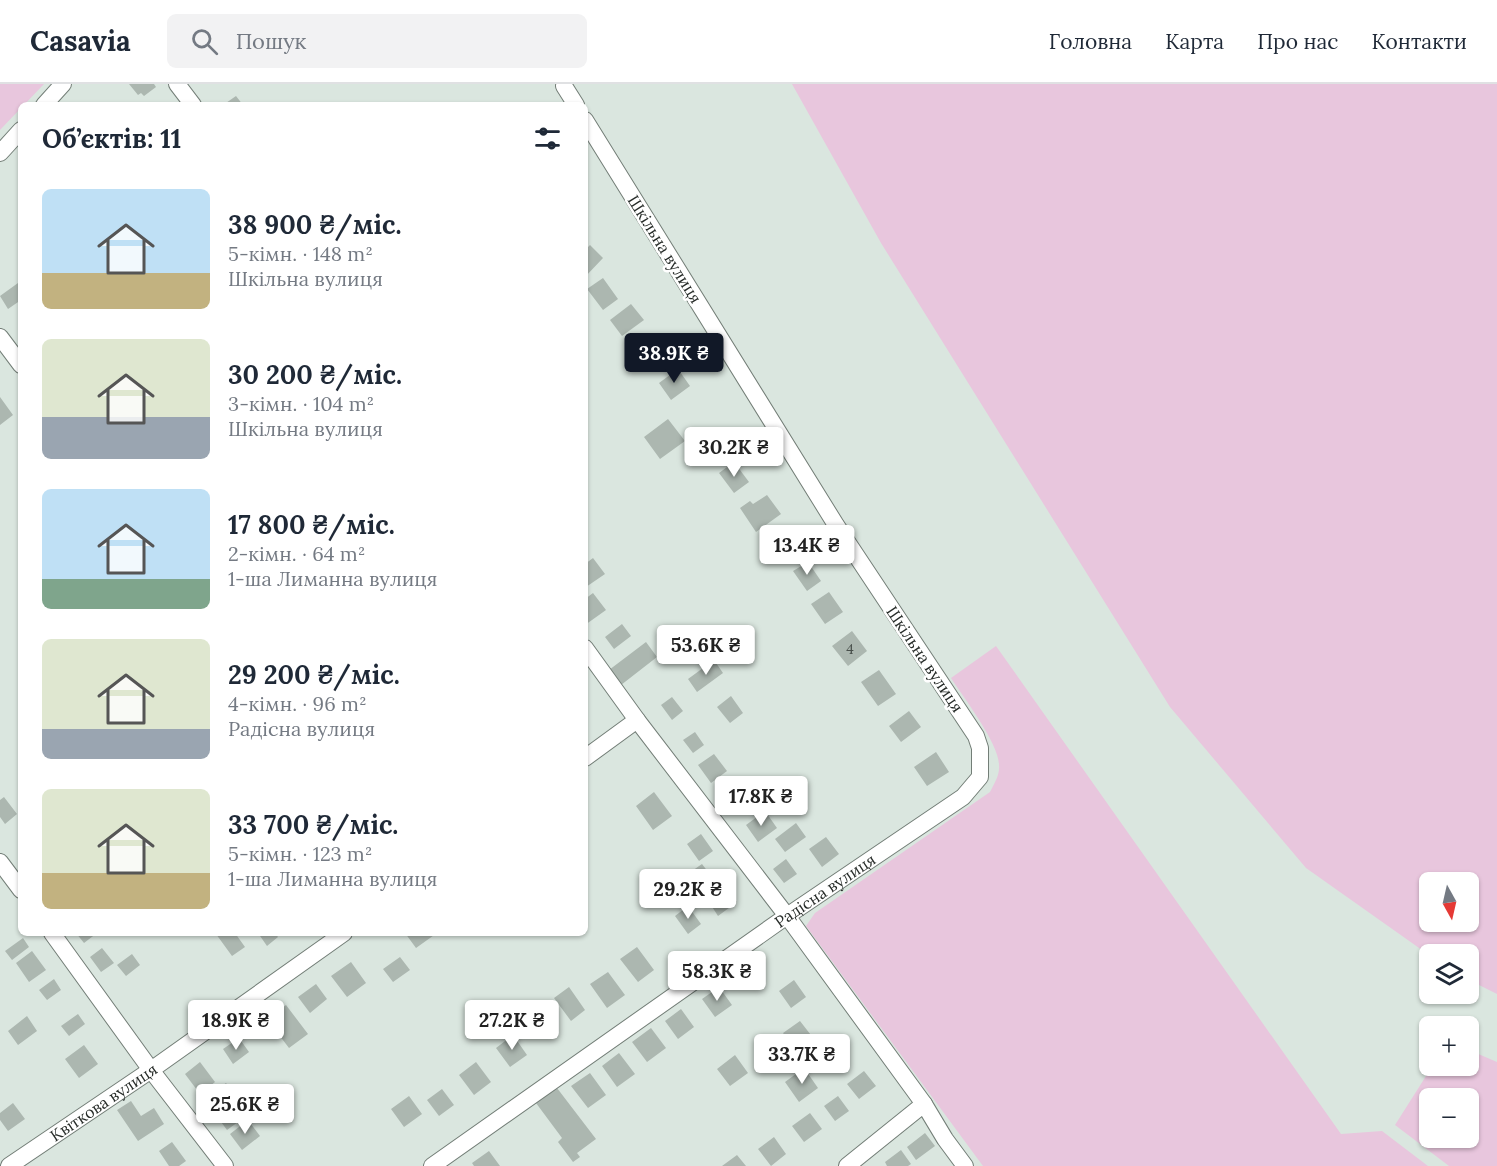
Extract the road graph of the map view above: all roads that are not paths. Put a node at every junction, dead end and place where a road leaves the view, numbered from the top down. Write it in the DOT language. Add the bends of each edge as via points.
graph roads {
  1 [pos="63,84"];
  2 [pos="177,84"];
  3 [pos="564,86"];
  4 [pos="47,102"];
  5 [pos="191,102"];
  6 [pos="574,102"];
  7 [pos="588,125"];
  8 [pos="18,133"];
  9 [pos="0,153"];
  10 [pos="0,337"];
  11 [pos="18,361"];
  12 [pos="588,652"];
  13 [pos="637,720"];
  14 [pos="588,756"];
  15 [pos="980,777"];
  16 [pos="0,862"];
  17 [pos="18,886"];
  18 [pos="787,916"];
  19 [pos="54,936"];
  20 [pos="341,936"];
  21 [pos="151,1070"];
  22 [pos="924,1104"];
  23 [pos="9,1166"];
  24 [pos="225,1166"];
  25 [pos="432,1166"];
  26 [pos="846,1166"];
  27 [pos="965,1166"];
  1 -- 4 [label="street"];
  2 -- 5 [label="street"];
  3 -- 6 [label="street"];
  7 -- 15 [label="street, Шкільна вулиця" via="836,525 972,729 980,748"];
  8 -- 9 [label="street"];
  10 -- 11 [label="street"];
  12 -- 13 [label="street"];
  13 -- 14 [label="street"];
  13 -- 18 [label="street"];
  15 -- 18 [label="street, Радісна вулиця" via="963,797"];
  16 -- 17 [label="street"];
  18 -- 22 [label="street"];
  18 -- 25 [label="street, Радісна вулиця"];
  19 -- 21 [label="street"];
  20 -- 21 [label="street, Квіткова вулиця"];
  21 -- 23 [label="street, Квіткова вулиця"];
  21 -- 24 [label="street"];
  22 -- 26 [label="street"];
  22 -- 27 [label="street"];
}
